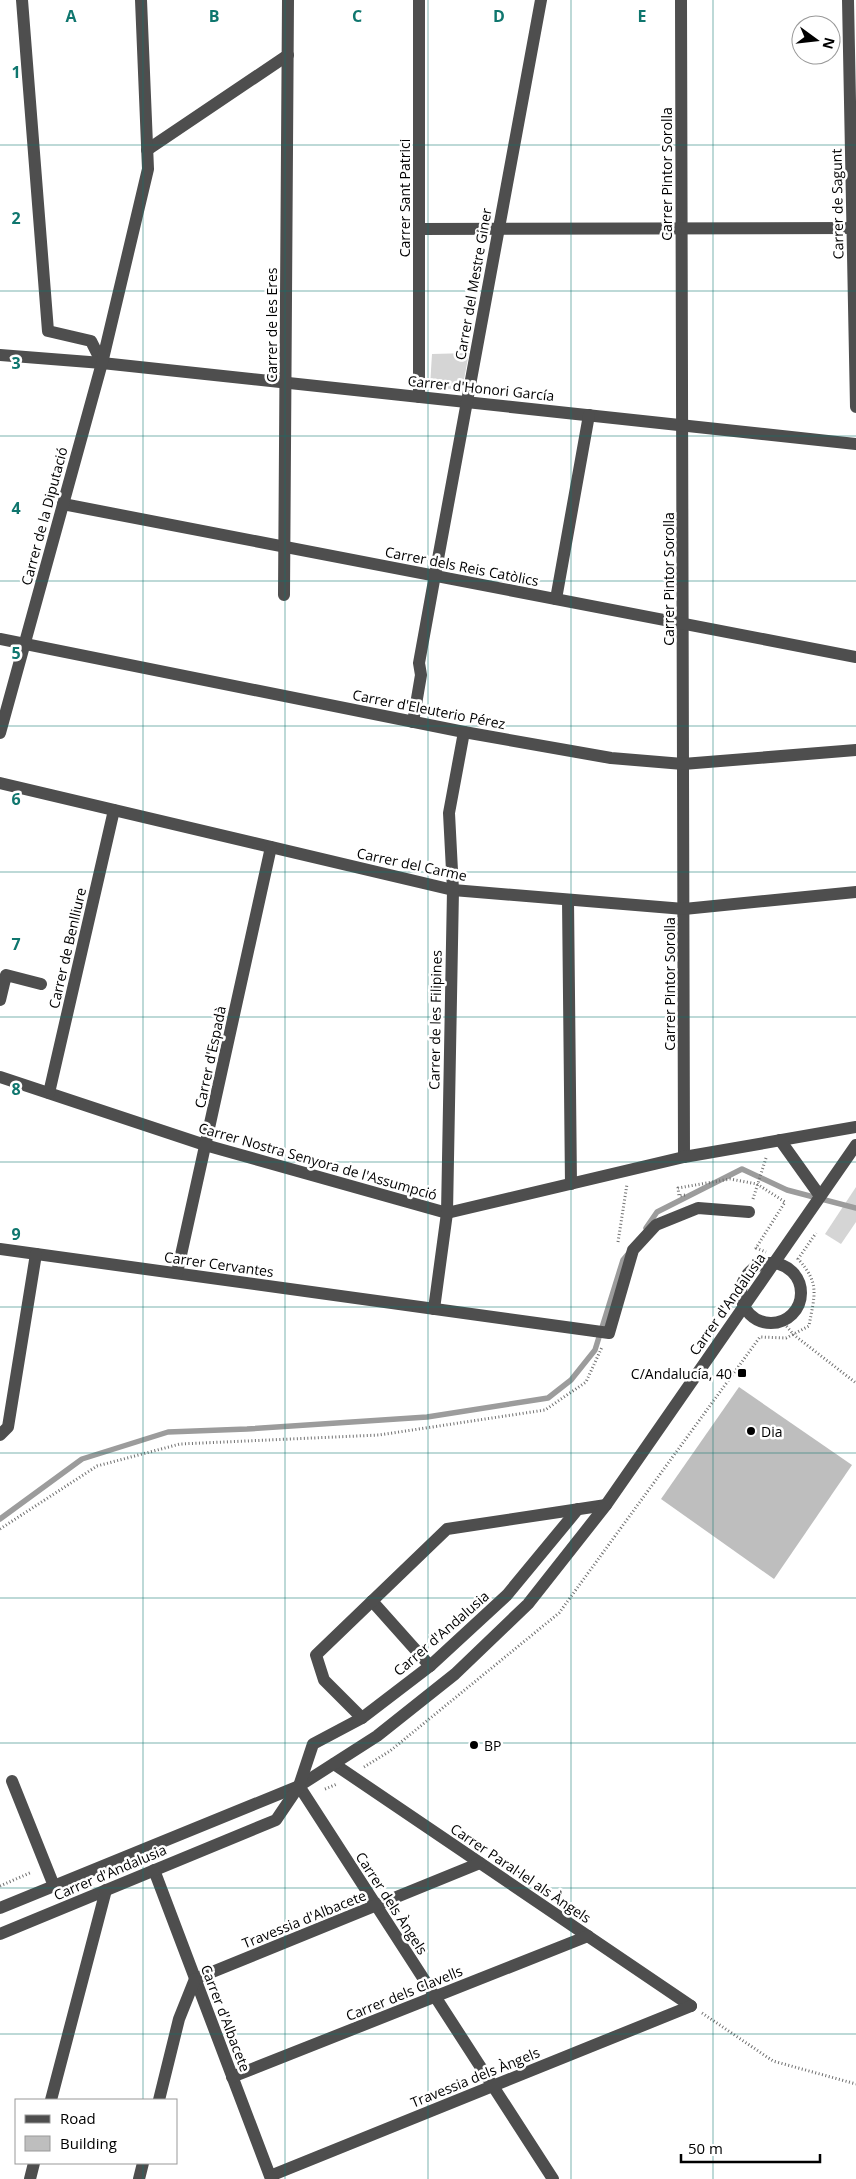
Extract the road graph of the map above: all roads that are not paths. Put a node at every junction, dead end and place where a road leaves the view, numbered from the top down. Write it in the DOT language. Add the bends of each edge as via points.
graph roads {
  1 [pos="21,0"];
  2 [pos="28,0"];
  3 [pos="141,0"];
  4 [pos="288,0"];
  5 [pos="419,0"];
  6 [pos="540,0"];
  7 [pos="681,0"];
  8 [pos="848,0"];
  9 [pos="288,55"];
  10 [pos="147,150"];
  11 [pos="682,228"];
  12 [pos="854,228"];
  13 [pos="419,229"];
  14 [pos="498,229"];
  15 [pos="0,355"];
  16 [pos="102,363"];
  17 [pos="286,383"];
  18 [pos="419,397"];
  19 [pos="467,402"];
  20 [pos="856,407"];
  21 [pos="589,415"];
  22 [pos="682,425"];
  23 [pos="856,444"];
  24 [pos="63,504"];
  25 [pos="285,547"];
  26 [pos="435,576"];
  27 [pos="284,595"];
  28 [pos="556,599"];
  29 [pos="683,624"];
  30 [pos="0,639"];
  31 [pos="25,642"];
  32 [pos="856,657"];
  33 [pos="413,722"];
  34 [pos="464,732"];
  35 [pos="0,733"];
  36 [pos="856,750"];
  37 [pos="683,764"];
  38 [pos="0,783"];
  39 [pos="114,810"];
  40 [pos="271,847"];
  41 [pos="452,890"];
  42 [pos="856,892"];
  43 [pos="568,900"];
  44 [pos="684,909"];
  45 [pos="41,984"];
  46 [pos="0,1000"];
  47 [pos="0,1077"];
  48 [pos="49,1093"];
  49 [pos="856,1127"];
  50 [pos="780,1140"];
  51 [pos="206,1145"];
  52 [pos="856,1145"];
  53 [pos="684,1157"];
  54 [pos="570,1184"];
  55 [pos="820,1196"];
  56 [pos="447,1212"];
  57 [pos="749,1212"];
  58 [pos="0,1249"];
  59 [pos="36,1254"];
  60 [pos="776,1260"];
  61 [pos="177,1273"];
  62 [pos="744,1306"];
  63 [pos="434,1309"];
  64 [pos="0,1435"];
  65 [pos="606,1505"];
  66 [pos="578,1509"];
  67 [pos="372,1601"];
  68 [pos="430,1666"];
  69 [pos="362,1718"];
  70 [pos="334,1764"];
  71 [pos="12,1781"];
  72 [pos="299,1786"];
  73 [pos="480,1863"];
  74 [pos="154,1870"];
  75 [pos="54,1886"];
  76 [pos="106,1890"];
  77 [pos="376,1907"];
  78 [pos="0,1908"];
  79 [pos="0,1934"];
  80 [pos="588,1936"];
  81 [pos="195,1979"];
  82 [pos="434,1997"];
  83 [pos="691,2006"];
  84 [pos="232,2077"];
  85 [pos="491,2086"];
  86 [pos="51,2099"];
  87 [pos="159,2099"];
  88 [pos="34,2164"];
  89 [pos="143,2164"];
  90 [pos="270,2176"];
  91 [pos="30,2179"];
  92 [pos="139,2179"];
  93 [pos="553,2179"];
  1 -- 2 [label="street"];
  1 -- 16 [label="street" via="48,331 91,341"];
  3 -- 10 [label="street, Carrer de la Diputació"];
  4 -- 9 [label="street, Carrer de les Eres"];
  5 -- 13 [label="street, Carrer Sant Patrici"];
  6 -- 14 [label="street, Carrer del Mestre Giner"];
  7 -- 11 [label="street, Carrer Pintor Sorolla"];
  8 -- 12 [label="street, Carrer de Sagunt"];
  9 -- 10 [label="street"];
  9 -- 17 [label="street, Carrer de les Eres"];
  10 -- 16 [label="street, Carrer de la Diputació" via="148,169"];
  11 -- 12 [label="street"];
  11 -- 14 [label="street"];
  11 -- 22 [label="street, Carrer Pintor Sorolla"];
  12 -- 20 [label="street, Carrer de Sagunt"];
  13 -- 14 [label="street"];
  13 -- 18 [label="street, Carrer Sant Patrici"];
  14 -- 19 [label="street, Carrer del Mestre Giner"];
  15 -- 16 [label="street, Carrer d'Honori García"];
  16 -- 17 [label="street, Carrer d'Honori García"];
  16 -- 24 [label="street, Carrer de la Diputació"];
  17 -- 18 [label="street, Carrer d'Honori García"];
  17 -- 25 [label="street, Carrer de les Eres"];
  18 -- 19 [label="street, Carrer d'Honori García"];
  19 -- 21 [label="street, Carrer d'Honori García"];
  19 -- 26 [label="street, Carrer del Mestre Giner"];
  21 -- 22 [label="street, Carrer d'Honori García"];
  21 -- 28 [label="street"];
  22 -- 23 [label="street, Carrer d'Honori García"];
  22 -- 29 [label="street, Carrer Pintor Sorolla"];
  24 -- 25 [label="street, Carrer dels Reis Catòlics"];
  24 -- 31 [label="street, Carrer de la Diputació"];
  25 -- 26 [label="street, Carrer dels Reis Catòlics"];
  25 -- 27 [label="street, Carrer de les Eres"];
  26 -- 28 [label="street, Carrer dels Reis Catòlics"];
  26 -- 33 [label="street, Carrer del Mestre Giner"];
  28 -- 29 [label="street, Carrer dels Reis Catòlics"];
  29 -- 32 [label="street, Carrer dels Reis Catòlics"];
  29 -- 37 [label="street, Carrer Pintor Sorolla"];
  30 -- 31 [label="street, Carrer d'Eleuterio Pérez"];
  31 -- 33 [label="street, Carrer d'Eleuterio Pérez"];
  31 -- 35 [label="street, Carrer de la Diputació"];
  33 -- 34 [label="street, Carrer d'Eleuterio Pérez"];
  34 -- 37 [label="street, Carrer d'Eleuterio Pérez" via="611,758"];
  34 -- 41 [label="street, Carrer de les Filipines" via="449,813"];
  36 -- 37 [label="street, Carrer d'Eleuterio Pérez"];
  37 -- 44 [label="street, Carrer Pintor Sorolla"];
  38 -- 39 [label="street, Carrer del Carme"];
  39 -- 40 [label="street, Carrer del Carme"];
  39 -- 48 [label="street, Carrer de Benlliure"];
  40 -- 41 [label="street, Carrer del Carme"];
  40 -- 51 [label="street, Carrer d'Espadà"];
  41 -- 43 [label="street, Carrer del Carme"];
  41 -- 56 [label="street, Carrer de les Filipines"];
  42 -- 44 [label="street, Carrer del Carme"];
  43 -- 44 [label="street, Carrer del Carme"];
  43 -- 54 [label="street"];
  44 -- 53 [label="street, Carrer Pintor Sorolla"];
  45 -- 46 [label="street" via="6,975"];
  47 -- 48 [label="street, Carrer Nostra Senyora de l'Assumpció"];
  48 -- 51 [label="street, Carrer Nostra Senyora de l'Assumpció"];
  49 -- 50 [label="street, Carrer Nostra Senyora de l'Assumpció"];
  50 -- 53 [label="street, Carrer Nostra Senyora de l'Assumpció"];
  50 -- 55 [label="street"];
  51 -- 56 [label="street, Carrer Nostra Senyora de l'Assumpció"];
  51 -- 61 [label="street, Carrer d'Espadà"];
  52 -- 55 [label="street, Carrer d'Andalusia"];
  53 -- 54 [label="street, Carrer Nostra Senyora de l'Assumpció"];
  54 -- 56 [label="street, Carrer Nostra Senyora de l'Assumpció"];
  55 -- 60 [label="street, Carrer d'Andalusia"];
  56 -- 63 [label="street, Carrer de les Filipines"];
  57 -- 63 [label="street, Carrer Cervantes" via="698,1208 656,1225 633,1250 609,1333"];
  58 -- 59 [label="street, Carrer Cervantes"];
  59 -- 61 [label="street, Carrer Cervantes"];
  59 -- 64 [label="street" via="8,1427"];
  60 -- 62 [label="street" via="747,1274 740,1294"];
  60 -- 62 [label="street" via="793,1273 801,1289 798,1308 782,1321 766,1324 756,1320"];
  61 -- 63 [label="street, Carrer Cervantes"];
  62 -- 65 [label="street, Carrer d'Andalusia"];
  65 -- 66 [label="street"];
  65 -- 70 [label="street, Carrer d'Andalusia" via="528,1604 462,1668 377,1736"];
  66 -- 67 [label="street" via="447,1529"];
  66 -- 68 [label="street, Carrer d'Andalusia" via="506,1595"];
  67 -- 68 [label="street"];
  67 -- 69 [label="street" via="316,1655 324,1680"];
  68 -- 69 [label="street, Carrer d'Andalusia"];
  69 -- 72 [label="street, Carrer d'Andalusia" via="313,1744"];
  70 -- 72 [label="street, Carrer d'Andalusia"];
  70 -- 73 [label="street, Carrer Paral·lel als Àngels"];
  71 -- 75 [label="street"];
  72 -- 74 [label="street, Carrer d'Andalusia" via="276,1820"];
  72 -- 75 [label="street, Carrer d'Andalusia"];
  72 -- 77 [label="street, Carrer dels Àngels"];
  73 -- 77 [label="street, Travessia d'Albacete"];
  73 -- 80 [label="street, Carrer Paral·lel als Àngels"];
  74 -- 76 [label="street, Carrer d'Andalusia"];
  74 -- 81 [label="street, Carrer d'Albacete"];
  75 -- 78 [label="street, Carrer d'Andalusia"];
  76 -- 79 [label="street, Carrer d'Andalusia"];
  76 -- 86 [label="street"];
  77 -- 81 [label="street, Travessia d'Albacete"];
  77 -- 82 [label="street, Carrer dels Àngels"];
  80 -- 82 [label="street, Carrer dels Clavells"];
  80 -- 83 [label="street, Carrer Paral·lel als Àngels"];
  81 -- 84 [label="street, Carrer d'Albacete"];
  81 -- 87 [label="street" via="179,2019"];
  82 -- 84 [label="street, Carrer dels Clavells"];
  82 -- 85 [label="street, Carrer dels Àngels"];
  83 -- 85 [label="street, Travessia dels Àngels"];
  84 -- 90 [label="street, Carrer d'Albacete"];
  85 -- 90 [label="street, Travessia dels Àngels"];
  85 -- 93 [label="street, Carrer dels Àngels"];
  88 -- 91 [label="street"];
  89 -- 92 [label="street"];
}
